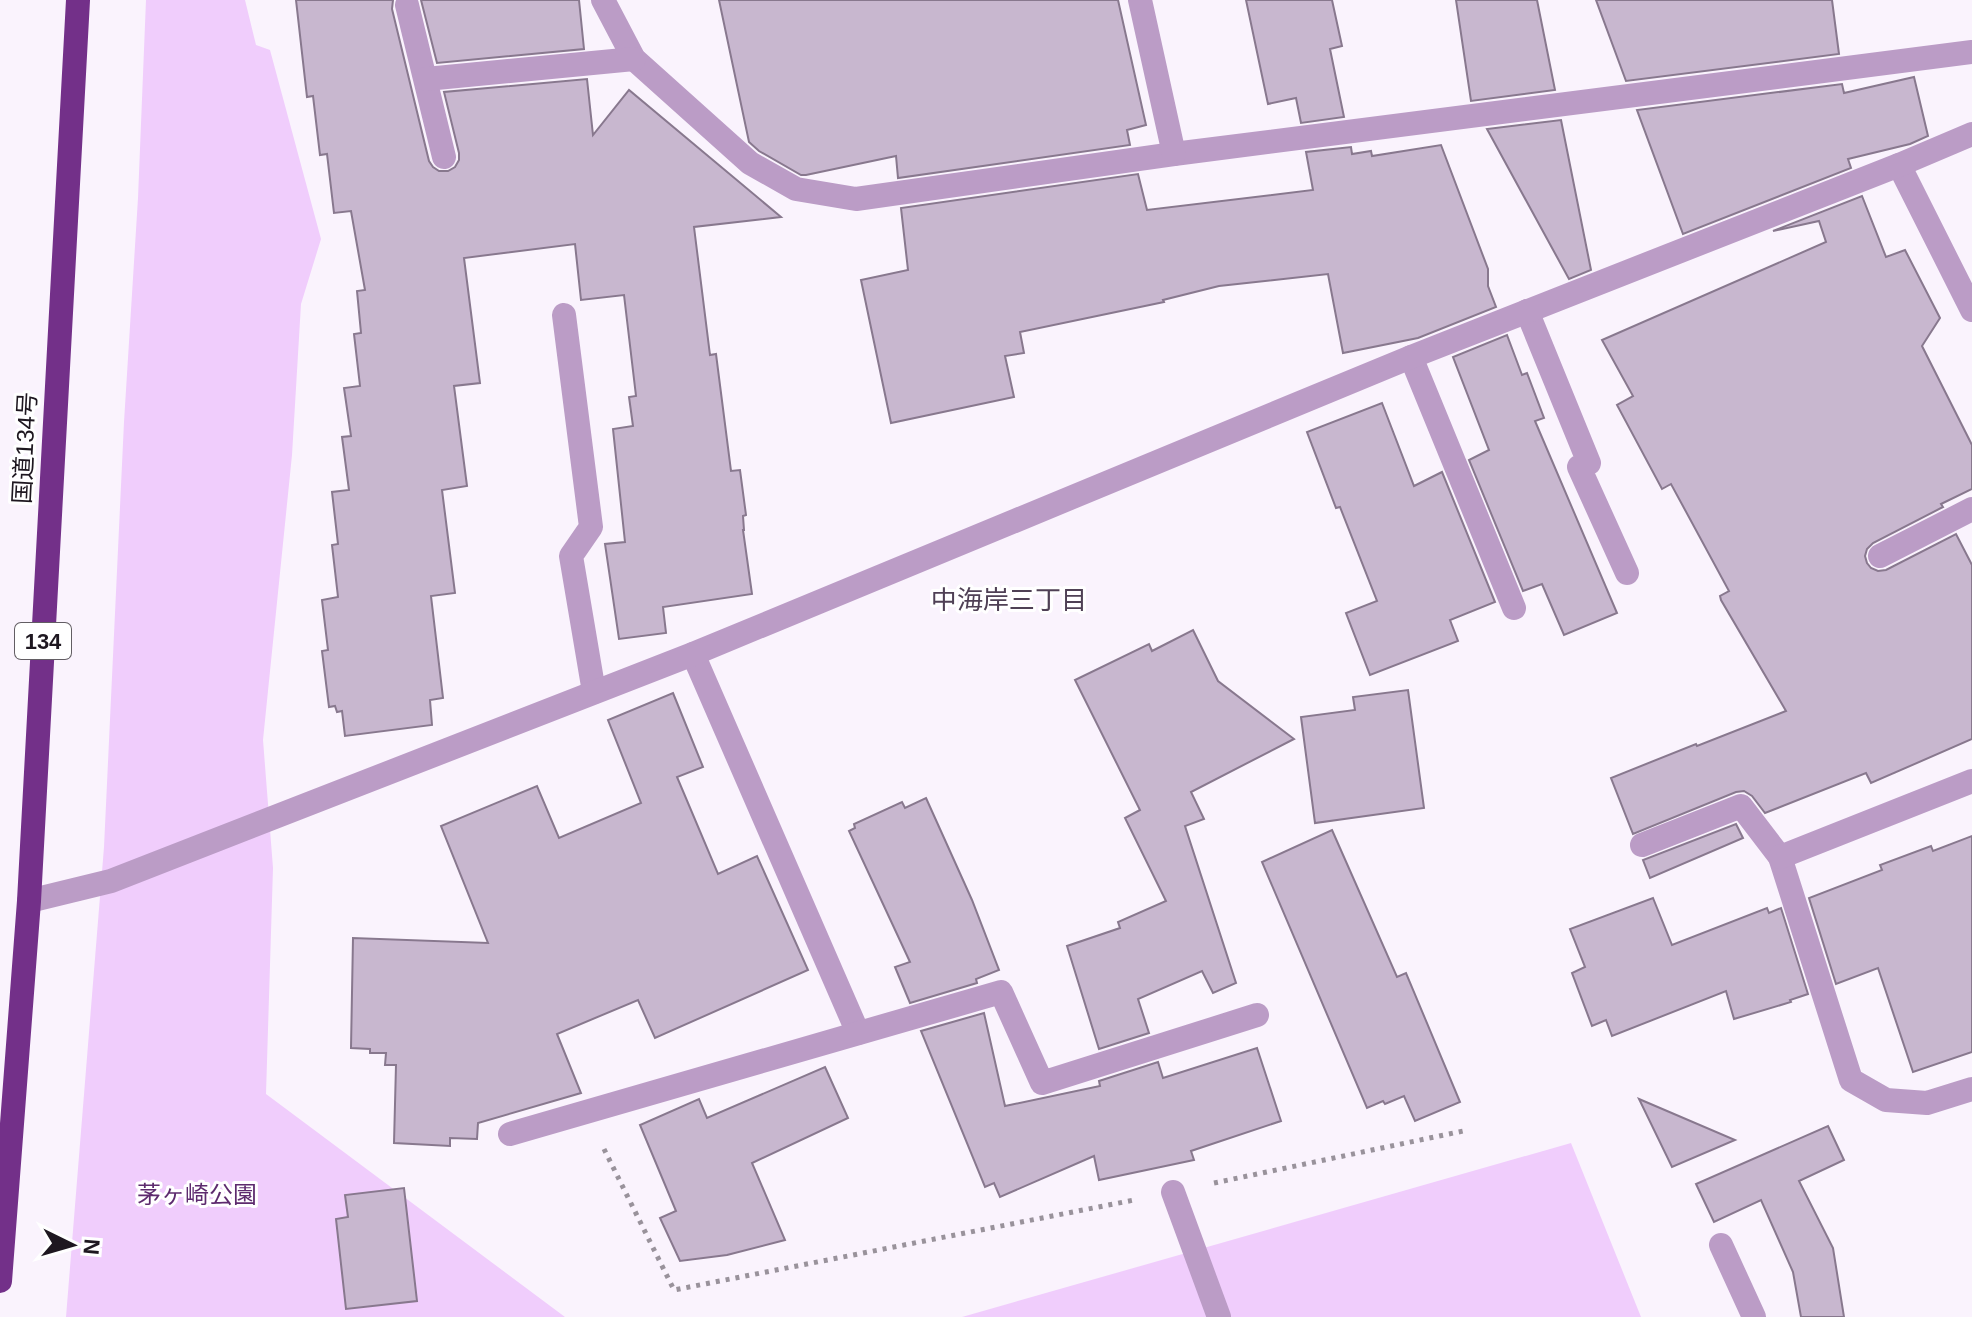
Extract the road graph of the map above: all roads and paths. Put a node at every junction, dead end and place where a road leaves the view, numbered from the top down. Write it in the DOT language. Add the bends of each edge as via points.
graph roads {
  1 [pos="78,0"];
  2 [pos="603,0"];
  3 [pos="1140,0"];
  4 [pos="407,5"];
  5 [pos="1972,52"];
  6 [pos="634,59"];
  7 [pos="426,79"];
  8 [pos="1972,134"];
  9 [pos="1174,154"];
  10 [pos="444,157"];
  11 [pos="1899,165"];
  12 [pos="1972,310"];
  13 [pos="1527,311"];
  14 [pos="564,315"];
  15 [pos="1411,357"];
  16 [pos="1972,509"];
  17 [pos="1880,556"];
  18 [pos="1627,573"];
  19 [pos="1514,608"];
  20 [pos="693,654"];
  21 [pos="594,692"];
  22 [pos="1972,781"];
  23 [pos="1642,845"];
  24 [pos="1780,857"];
  25 [pos="29,901"];
  26 [pos="1257,1015"];
  27 [pos="858,1033"];
  28 [pos="1972,1089"];
  29 [pos="586,1112"];
  30 [pos="1468,1130"];
  31 [pos="510,1134"];
  32 [pos="1173,1192"];
  33 [pos="1721,1245"];
  34 [pos="0,1281"];
  35 [pos="1219,1317"];
  36 [pos="1754,1317"];
  1 -- 25 [label="highway, 国道134号 / 134"];
  2 -- 6 [label="street"];
  3 -- 9 [label="street"];
  4 -- 7 [label="street"];
  5 -- 9 [label="street"];
  6 -- 7 [label="street"];
  6 -- 9 [label="street" via="750,163 796,189 841,197"];
  7 -- 10 [label="street"];
  8 -- 11 [label="street"];
  11 -- 12 [label="street"];
  11 -- 13 [label="street"];
  13 -- 15 [label="street"];
  13 -- 18 [label="street" via="1589,463 1579,467"];
  14 -- 21 [label="street" via="591,527 571,556"];
  15 -- 19 [label="street"];
  15 -- 20 [label="street"];
  16 -- 17 [label="street"];
  20 -- 21 [label="street"];
  20 -- 27 [label="street"];
  21 -- 25 [label="street" via="111,881"];
  22 -- 24 [label="street"];
  23 -- 24 [label="street" via="1741,806"];
  24 -- 28 [label="street" via="1851,1080 1886,1100 1927,1103"];
  25 -- 34 [label="highway, 国道134号 / 134"];
  26 -- 27 [label="street" via="1042,1083 1001,992"];
  27 -- 29 [label="street"];
  29 -- 31 [label="street"];
  29 -- 32 [label="path" via="674,1290"];
  30 -- 32 [label="path"];
  32 -- 35 [label="street"];
  33 -- 36 [label="street"];
}
